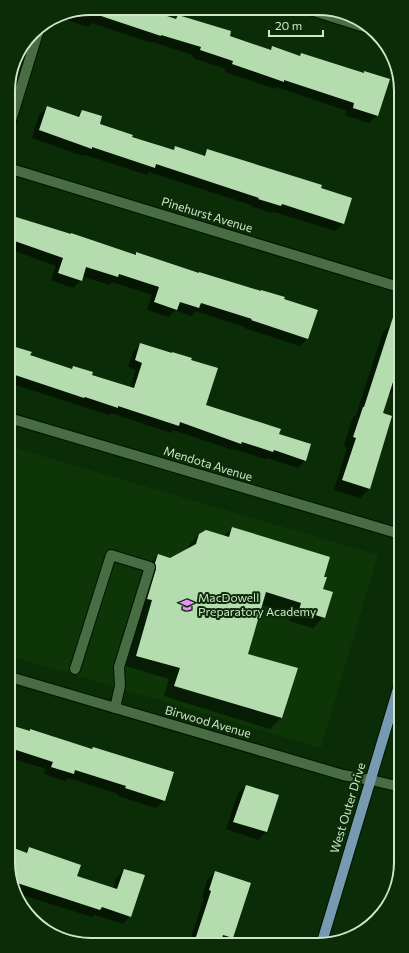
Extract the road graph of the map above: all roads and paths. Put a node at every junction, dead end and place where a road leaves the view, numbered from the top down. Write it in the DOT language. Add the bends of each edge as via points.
graph roads {
  1 [pos="324,15"];
  2 [pos="353,24"];
  3 [pos="36,38"];
  4 [pos="15,107"];
  5 [pos="15,170"];
  6 [pos="394,285"];
  7 [pos="15,420"];
  8 [pos="394,532"];
  9 [pos="75,668"];
  10 [pos="15,678"];
  11 [pos="394,702"];
  12 [pos="116,708"];
  13 [pos="371,780"];
  14 [pos="394,786"];
  15 [pos="323,937"];
  1 -- 2 [label="street"];
  3 -- 4 [label="street"];
  5 -- 6 [label="street, Pinehurst Avenue"];
  7 -- 8 [label="street, Mendota Avenue"];
  9 -- 12 [label="street" via="111,555 150,567 119,667 120,686"];
  10 -- 12 [label="street, Birwood Avenue"];
  11 -- 13 [label="main road, West Outer Drive"];
  12 -- 13 [label="street, Birwood Avenue" via="343,775"];
  13 -- 14 [label="street, Birwood Avenue"];
  13 -- 15 [label="main road, West Outer Drive"];
}
